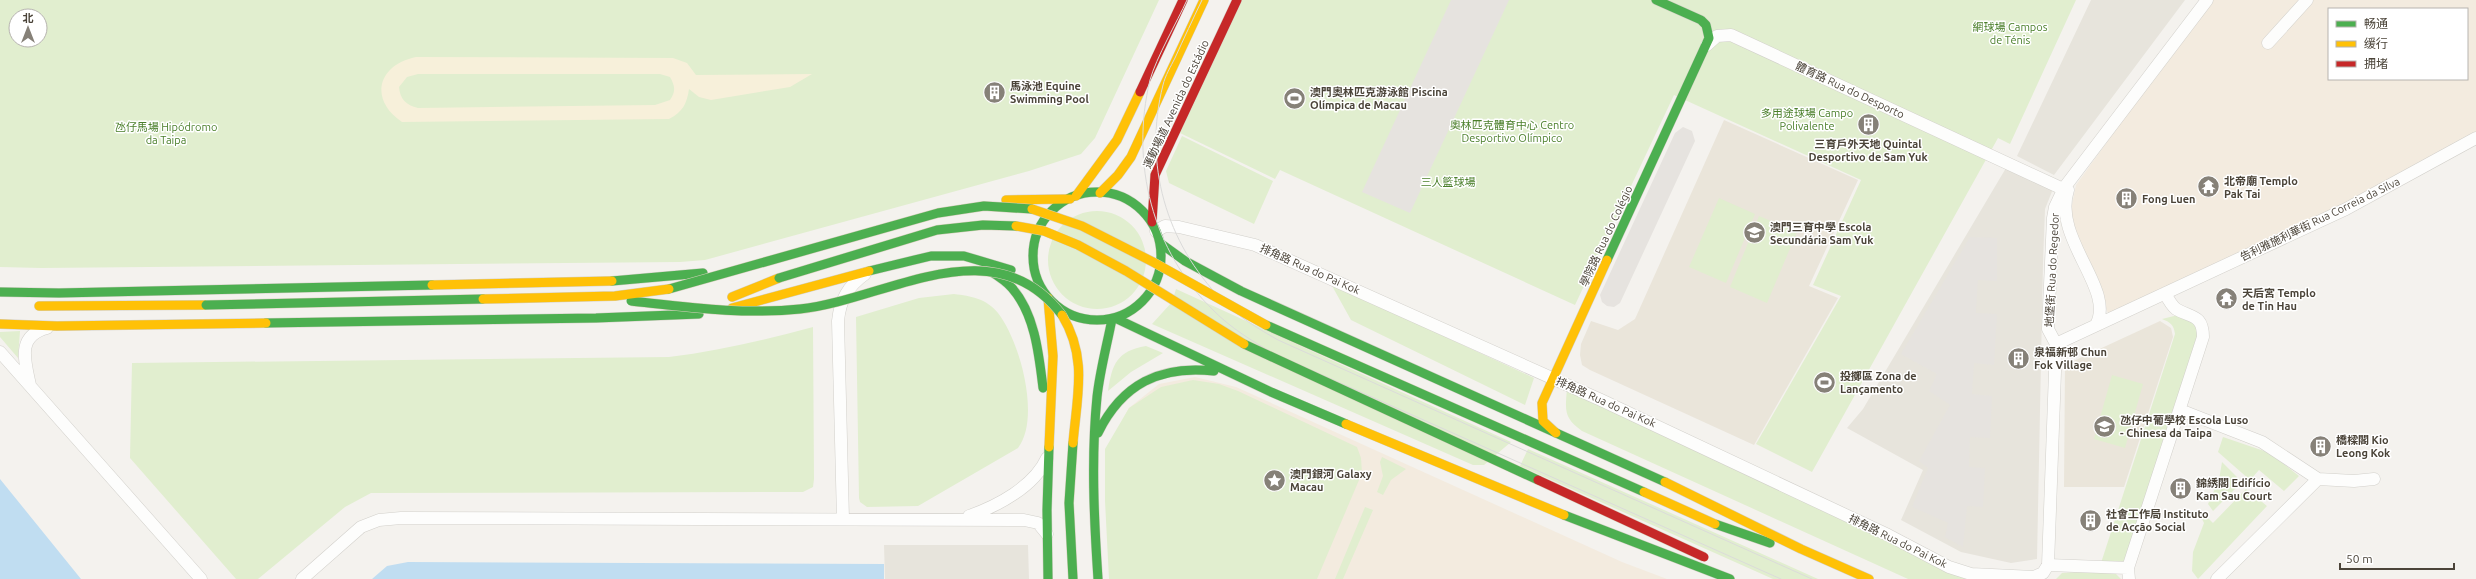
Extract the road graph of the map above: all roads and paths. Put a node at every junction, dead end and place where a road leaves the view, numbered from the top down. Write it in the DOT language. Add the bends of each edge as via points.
graph roads {
  1 [pos="1183,0"];
  2 [pos="1204,0"];
  3 [pos="1237,0"];
  4 [pos="1656,0"];
  5 [pos="2208,0"];
  6 [pos="2307,0"];
  7 [pos="2268,43"];
  8 [pos="1707,46"];
  9 [pos="2476,138"];
  10 [pos="2075,172"];
  11 [pos="2063,189"];
  12 [pos="1100,193"];
  13 [pos="1073,197"];
  14 [pos="1154,226"];
  15 [pos="1160,243"];
  16 [pos="908,260"];
  17 [pos="871,270"];
  18 [pos="1037,280"];
  19 [pos="0,292"];
  20 [pos="2165,293"];
  21 [pos="570,298"];
  22 [pos="1048,298"];
  23 [pos="26,305"];
  24 [pos="596,318"];
  25 [pos="1113,318"];
  26 [pos="0,324"];
  27 [pos="2096,325"];
  28 [pos="57,326"];
  29 [pos="2056,344"];
  30 [pos="0,352"];
  31 [pos="1552,378"];
  32 [pos="1242,379"];
  33 [pos="30,386"];
  34 [pos="1097,395"];
  35 [pos="1052,396"];
  36 [pos="2180,410"];
  37 [pos="1050,427"];
  38 [pos="1556,434"];
  39 [pos="1094,442"];
  40 [pos="1048,456"];
  41 [pos="2318,479"];
  42 [pos="2374,479"];
  43 [pos="844,518"];
  44 [pos="960,519"];
  45 [pos="1047,534"];
  46 [pos="1801,549"];
  47 [pos="2048,565"];
  48 [pos="2129,574"];
  49 [pos="1741,577"];
  50 [pos="201,579"];
  51 [pos="302,579"];
  52 [pos="1048,579"];
  53 [pos="1073,579"];
  54 [pos="1098,579"];
  55 [pos="1730,579"];
  56 [pos="1869,579"];
  57 [pos="2217,579"];
  1 -- 13 [label="main road" via="1117,140"];
  2 -- 12 [label="main road, 運動場道 Avenida do Estádio" via="1131,157"];
  3 -- 14 [label="main road, 運動場道 Avenida do Estádio" via="1155,175"];
  4 -- 8 [label="main road" via="1701,20 1709,32"];
  5 -- 10 [label="street, 地堡街 Rua do Regedor"];
  6 -- 7 [label="street"];
  8 -- 11 [label="street, 體育路 Rua do Desporto" via="1717,36 1731,35"];
  8 -- 31 [label="main road, 學院路 Rua do Colégio"];
  9 -- 20 [label="street, 告利雅施利華街 Rua Correia da Silva" via="2346,209"];
  10 -- 11 [label="street, 地堡街 Rua do Regedor"];
  10 -- 27 [label="street" via="2067,192 2065,214 2070,235 2100,299 2100,317"];
  11 -- 29 [label="street, 地堡街 Rua do Regedor" via="2054,218 2048,329"];
  12 -- 13 [label="main road"];
  12 -- 14 [label="main road" via="1116,194 1131,200 1143,210"];
  13 -- 18 [label="main road" via="1052,211 1036,238 1033,259"];
  13 -- 19 [label="main road" via="961,204 729,267 676,277 587,282 59,293"];
  14 -- 15 [label="main road"];
  14 -- 31 [label="street, 排角路 Rua do Pai Kok" via="1179,227 1255,245"];
  15 -- 25 [label="main road" via="1160,265 1153,288 1136,307"];
  15 -- 38 [label="main road" via="1185,261 1241,291"];
  16 -- 17 [label="main road"];
  16 -- 18 [label="main road" via="944,255 964,256 983,260"];
  16 -- 37 [label="main road" via="950,260 970,263 987,269 1013,289 1022,304 1034,340"];
  17 -- 24 [label="main road" via="749,304 705,313"];
  17 -- 43 [label="street" via="846,291 839,305"];
  18 -- 22 [label="main road"];
  20 -- 27 [label="street, 告利雅施利華街 Rua Correia da Silva"];
  20 -- 36 [label="street" via="2176,309 2196,317 2204,337"];
  21 -- 23 [label="main road, bridge" via="73,307"];
  21 -- 46 [label="main road, bridge" via="628,294 686,284 938,212 984,206 1028,208 1082,226 1153,262 1260,322 1715,524 1752,539"];
  21 -- 53 [label="main road, bridge" via="734,311 802,309 935,274 976,270 1000,272 1034,287 1055,305 1071,329 1080,365 1069,481"];
  22 -- 25 [label="main road" via="1056,306 1077,317 1100,320"];
  22 -- 35 [label="main road" via="1053,356"];
  24 -- 28 [label="main road"];
  24 -- 49 [label="main road, bridge" via="664,312 710,303 737,296 779,278 937,230 983,225 1024,226 1044,231 1112,264 1237,341 1711,560"];
  25 -- 32 [label="main road"];
  25 -- 34 [label="main road"];
  26 -- 28 [label="main road"];
  27 -- 29 [label="street, 告利雅施利華街 Rua Correia da Silva"];
  28 -- 33 [label="street" via="36,331 28,340 25,352"];
  29 -- 47 [label="street, 地堡街 Rua do Regedor"];
  30 -- 33 [label="street"];
  31 -- 38 [label="main road, 學院路 Rua do Colégio" via="1541,412 1543,421"];
  31 -- 47 [label="street, 排角路 Rua do Pai Kok" via="1723,456 1961,571 2034,576 2043,573"];
  32 -- 39 [label="main road" via="1197,368 1161,373 1145,380 1116,403 1103,421"];
  32 -- 55 [label="main road" via="1525,500"];
  33 -- 50 [label="street"];
  34 -- 35 [label="main road" via="1096,387 1089,377 1074,374 1058,380"];
  34 -- 39 [label="main road"];
  35 -- 37 [label="main road"];
  36 -- 41 [label="street" via="2262,442"];
  36 -- 48 [label="street"];
  37 -- 40 [label="main road"];
  38 -- 46 [label="main road" via="1702,499"];
  39 -- 54 [label="main road" via="1094,523"];
  40 -- 44 [label="street" via="1044,466 1013,494 984,511"];
  40 -- 45 [label="main road"];
  41 -- 42 [label="street"];
  41 -- 57 [label="street"];
  43 -- 44 [label="street"];
  43 -- 51 [label="street" via="380,520 361,527"];
  44 -- 45 [label="street" via="1032,521 1042,526"];
  45 -- 52 [label="main road"];
  46 -- 56 [label="main road"];
  47 -- 48 [label="street"];
}
